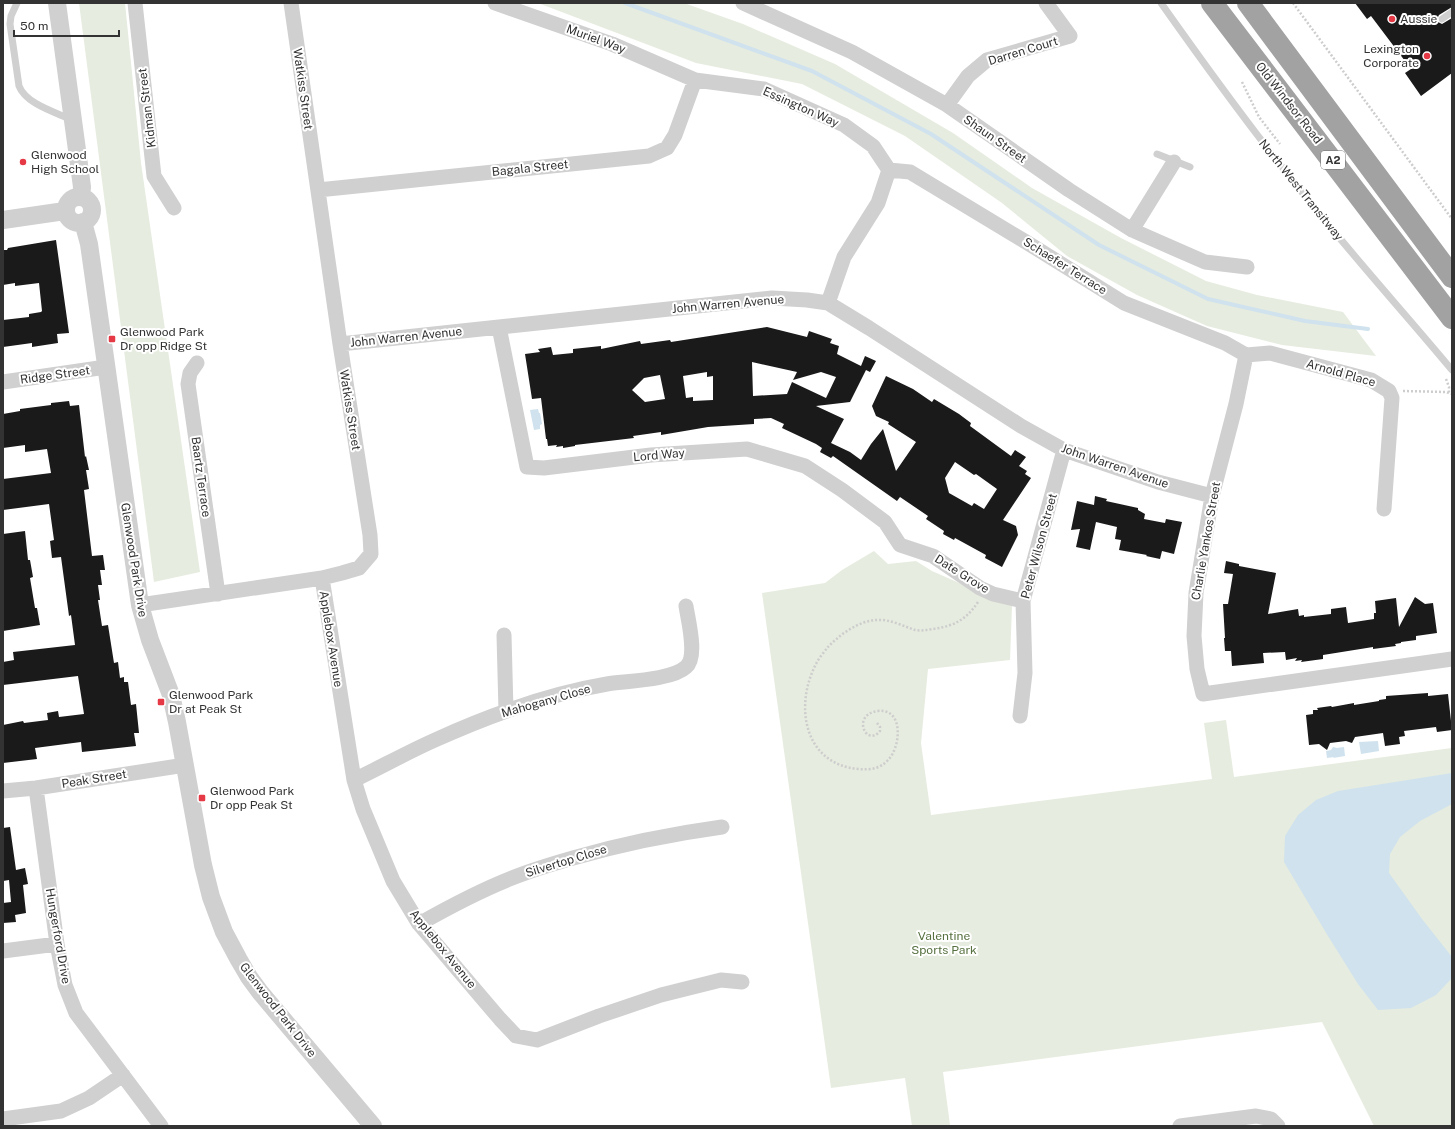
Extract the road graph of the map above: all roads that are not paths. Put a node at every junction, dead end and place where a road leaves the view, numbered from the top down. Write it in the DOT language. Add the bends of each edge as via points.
graph roads {
  1 [pos="17,3"];
  2 [pos="57,3"];
  3 [pos="135,3"];
  4 [pos="291,3"];
  5 [pos="495,3"];
  6 [pos="1046,3"];
  7 [pos="1161,3"];
  8 [pos="1212,3"];
  9 [pos="1248,3"];
  10 [pos="752,5"];
  11 [pos="1452,12"];
  12 [pos="1442,19"];
  13 [pos="695,80"];
  14 [pos="947,105"];
  15 [pos="72,120"];
  16 [pos="1157,154"];
  17 [pos="1174,162"];
  18 [pos="1190,167"];
  19 [pos="888,170"];
  20 [pos="318,190"];
  21 [pos="80,197"];
  22 [pos="174,208"];
  23 [pos="65,211"];
  24 [pos="3,220"];
  25 [pos="83,222"];
  26 [pos="1132,230"];
  27 [pos="1247,267"];
  28 [pos="1452,277"];
  29 [pos="828,303"];
  30 [pos="1452,318"];
  31 [pos="499,327"];
  32 [pos="340,344"];
  33 [pos="1246,355"];
  34 [pos="197,363"];
  35 [pos="106,367"];
  36 [pos="1452,370"];
  37 [pos="3,382"];
  38 [pos="1064,450"];
  39 [pos="1212,496"];
  40 [pos="1384,509"];
  41 [pos="900,545"];
  42 [pos="322,578"];
  43 [pos="218,594"];
  44 [pos="1023,602"];
  45 [pos="140,605"];
  46 [pos="686,606"];
  47 [pos="504,635"];
  48 [pos="1452,659"];
  49 [pos="506,711"];
  50 [pos="1020,716"];
  51 [pos="185,765"];
  52 [pos="354,780"];
  53 [pos="36,788"];
  54 [pos="3,791"];
  55 [pos="722,827"];
  56 [pos="419,924"];
  57 [pos="57,944"];
  58 [pos="3,951"];
  59 [pos="742,982"];
  60 [pos="123,1075"];
  61 [pos="3,1119"];
  62 [pos="162,1126"];
  63 [pos="374,1126"];
  64 [pos="1180,1126"];
  65 [pos="1278,1126"];
  1 -- 15 [label="lane" via="10,24 21,92 32,101"];
  2 -- 15 [label="street"];
  3 -- 22 [label="street, Kidman Street" via="154,176"];
  4 -- 20 [label="street, Watkiss Street"];
  5 -- 13 [label="street, Muriel Way" via="612,44"];
  6 -- 14 [label="street, Darren Court" via="1070,36 987,60 968,76"];
  7 -- 36 [label="lane, North West Transitway" via="1287,174"];
  8 -- 30 [label="highway, Old Windsor Road / A2"];
  9 -- 28 [label="highway, A2"];
  10 -- 14 [label="street, Shaun Street" via="852,52"];
  11 -- 12 [label="lane"];
  13 -- 19 [label="street, Essington Way" via="764,89 844,125 873,146"];
  13 -- 20 [label="street, Bagala Street" via="675,135 667,148 649,156"];
  14 -- 26 [label="street, Shaun Street" via="1069,190"];
  15 -- 21 [label="street" via="82,187"];
  16 -- 17 [label="lane"];
  17 -- 18 [label="lane"];
  17 -- 26 [label="street"];
  19 -- 29 [label="street" via="878,203 844,257"];
  19 -- 33 [label="street, Schaefer Terrace" via="910,172 1124,303 1225,343"];
  20 -- 32 [label="street, Watkiss Street"];
  21 -- 23 [label="street" via="76,196 69,200"];
  21 -- 25 [label="street" via="88,200 92,208 90,216"];
  23 -- 24 [label="street"];
  23 -- 25 [label="street" via="75,223"];
  25 -- 35 [label="street, Glenwood Park Drive" via="89,244"];
  26 -- 27 [label="street, Shaun Street" via="1205,262"];
  29 -- 31 [label="street, John Warren Avenue" via="772,298"];
  29 -- 38 [label="street, John Warren Avenue" via="1021,426"];
  31 -- 32 [label="street, John Warren Avenue"];
  31 -- 41 [label="street, Lord Way" via="527,467 544,468 651,455 747,449 805,466 885,522"];
  32 -- 42 [label="street, Watkiss Street" via="371,554 359,568"];
  33 -- 39 [label="street, Charlie Yankos Street"];
  33 -- 40 [label="street, Arnold Place" via="1270,353 1371,380 1389,391 1392,398"];
  34 -- 43 [label="street, Baartz Terrace" via="190,373 188,384"];
  35 -- 37 [label="street, Ridge Street"];
  35 -- 45 [label="street, Glenwood Park Drive"];
  38 -- 39 [label="street, John Warren Avenue" via="1158,482"];
  38 -- 44 [label="street, Peter Wilson Street"];
  39 -- 48 [label="street, Charlie Yankos Street" via="1196,593 1194,636 1197,669 1203,694"];
  41 -- 44 [label="street, Date Grove" via="933,556 986,591"];
  42 -- 43 [label="street, Watkiss Street"];
  42 -- 52 [label="street, Applebox Avenue"];
  43 -- 45 [label="street, Watkiss Street"];
  44 -- 50 [label="street, Peter Wilson Street" via="1025,673"];
  45 -- 51 [label="street, Glenwood Park Drive" via="171,695"];
  46 -- 49 [label="street, Mahogany Close" via="692,648 688,666 680,672 568,693"];
  47 -- 49 [label="street"];
  49 -- 52 [label="street, Mahogany Close" via="435,740"];
  51 -- 53 [label="street, Peak Street"];
  51 -- 63 [label="street, Glenwood Park Drive" via="203,865 211,898 224,932 249,977 265,998"];
  52 -- 56 [label="street, Applebox Avenue" via="363,809 393,881"];
  53 -- 54 [label="street, Peak Street"];
  53 -- 57 [label="street, Hungerford Drive"];
  55 -- 56 [label="street, Silvertop Close" via="613,846 546,866 469,896"];
  56 -- 59 [label="street, Applebox Avenue" via="516,1036 536,1040 660,995 722,980"];
  57 -- 58 [label="street"];
  57 -- 60 [label="street, Hungerford Drive" via="65,985 76,1013"];
  60 -- 61 [label="street" via="89,1098 61,1111"];
  60 -- 62 [label="street, Hungerford Drive"];
  64 -- 65 [label="street" via="1256,1116 1271,1119"];
}
